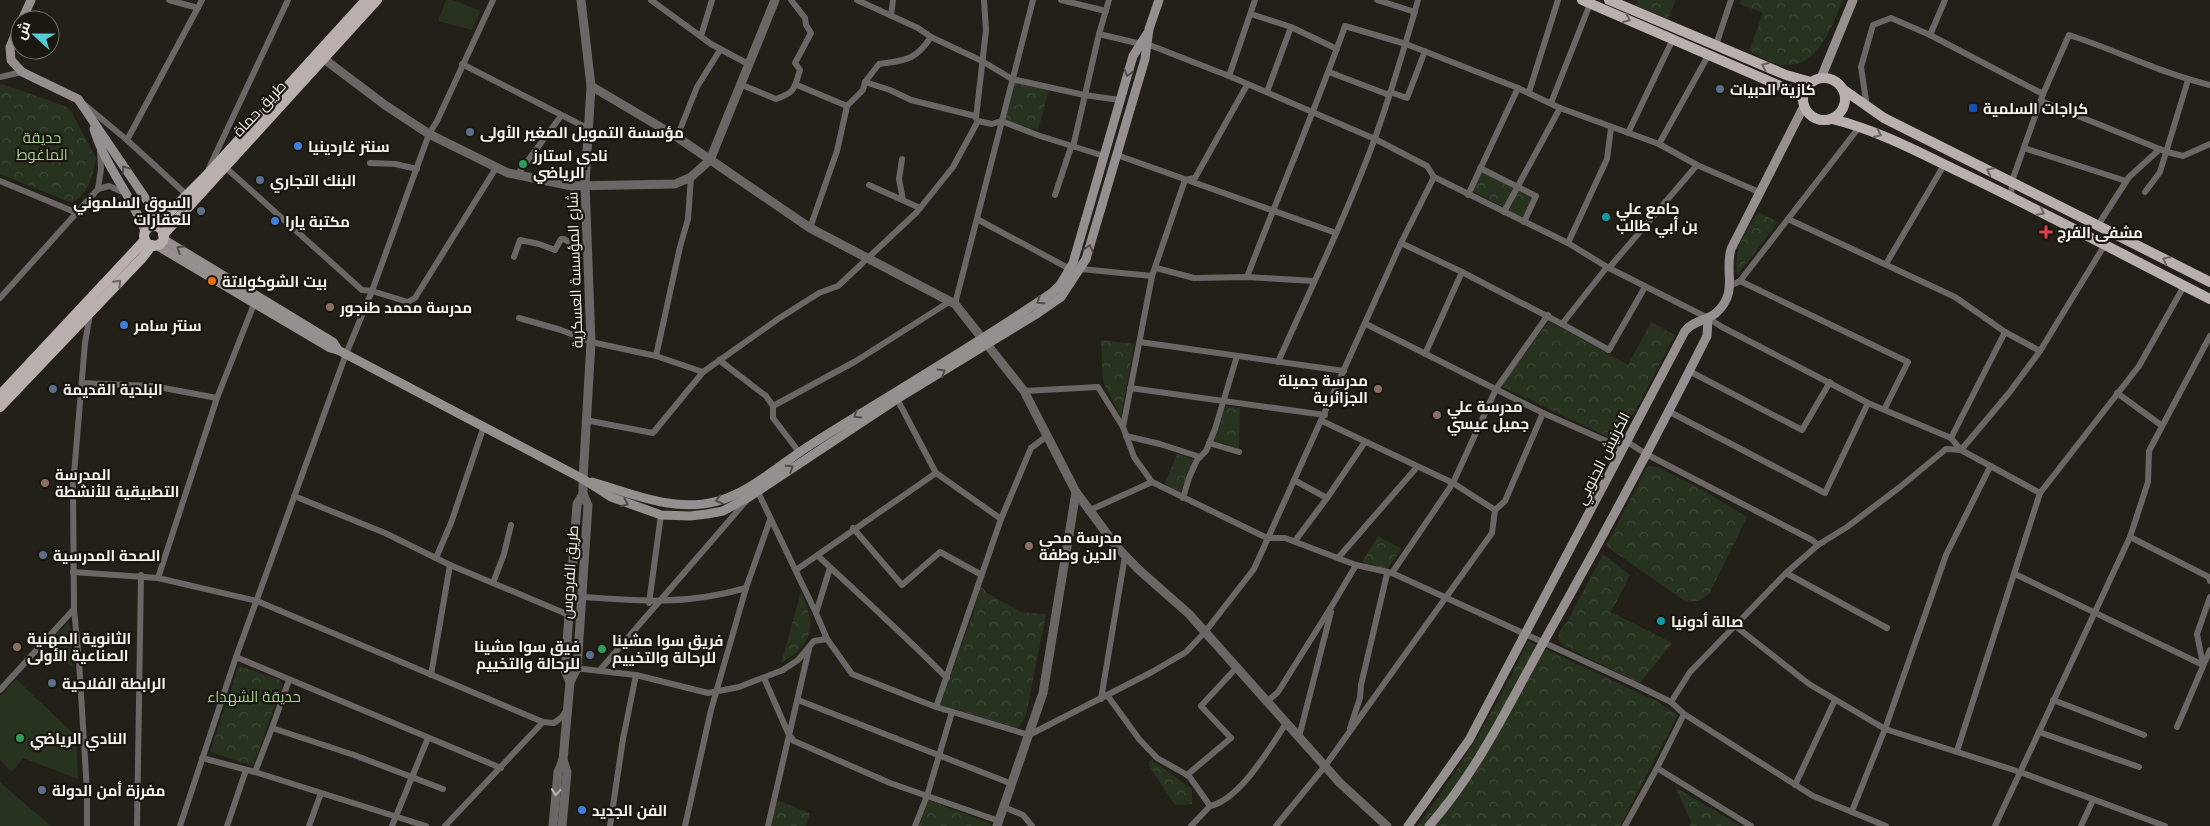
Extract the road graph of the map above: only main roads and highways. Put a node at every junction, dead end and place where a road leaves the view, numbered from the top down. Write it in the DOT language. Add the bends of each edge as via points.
graph roads {
  1 [pos="366,0"];
  2 [pos="377,0"];
  3 [pos="1158,0"];
  4 [pos="1609,0"];
  5 [pos="1853,0"];
  6 [pos="1586,2"];
  7 [pos="1144,44"];
  8 [pos="11,60"];
  9 [pos="1816,80"];
  10 [pos="1844,90"];
  11 [pos="1804,102"];
  12 [pos="90,116"];
  13 [pos="1832,119"];
  14 [pos="154,236"];
  15 [pos="2210,281"];
  16 [pos="2210,299"];
  17 [pos="1708,318"];
  18 [pos="985,342"];
  19 [pos="342,352"];
  20 [pos="0,395"];
  21 [pos="895,395"];
  22 [pos="0,407"];
  23 [pos="583,479"];
  24 [pos="755,487"];
  25 [pos="1408,826"];
  26 [pos="1429,826"];
  1 -- 14 [label="main road, طريق حماة" via="187,195"];
  2 -- 14 [label="main road, طريق حماة" via="225,167"];
  3 -- 7 [label="main road"];
  9 -- 4 [label="main road, one-way" via="1786,75"];
  5 -- 9 [label="main road"];
  6 -- 11 [label="main road, one-way" via="1785,88"];
  7 -- 18 [label="main road, one-way" via="1133,56 1070,269 1053,292"];
  18 -- 7 [label="main road, one-way" via="1061,297 1081,269 1145,60"];
  8 -- 12 [label="main road" via="22,72 78,99"];
  9 -- 10 [label="main road" via="1835,80"];
  9 -- 11 [label="main road" via="1804,91"];
  10 -- 13 [label="main road" via="1843,110"];
  15 -- 10 [label="main road, one-way" via="1884,118"];
  11 -- 13 [label="main road" via="1813,117"];
  11 -- 17 [label="main road, الكرنيش الجنوبي" via="1731,249 1728,265 1730,286 1723,304"];
  12 -- 14 [label="main road" via="99,146"];
  14 -- 12 [label="main road, one-way" via="154,211"];
  13 -- 16 [label="main road, one-way" via="1860,126 1944,165"];
  14 -- 19 [label="main road" via="254,304"];
  19 -- 14 [label="main road, one-way" via="333,342"];
  14 -- 20 [label="main road, طريق حماة"];
  22 -- 14 [label="main road, طريق حماة, one-way" via="142,258"];
  17 -- 25 [label="main road, الكرنيش الجنوبي" via="1692,324 1685,331 1468,740"];
  17 -- 26 [label="main road" via="1707,336 1598,546 1486,748 1447,806"];
  18 -- 21 [label="main road"];
  19 -- 23 [label="main road"];
  24 -- 21 [label="main road, one-way"];
  21 -- 24 [label="main road, one-way" via="799,452"];
  24 -- 23 [label="main road, one-way" via="717,502 672,504 647,500"];
  23 -- 24 [label="main road, one-way" via="611,497 675,516 723,511 749,497"];
}
